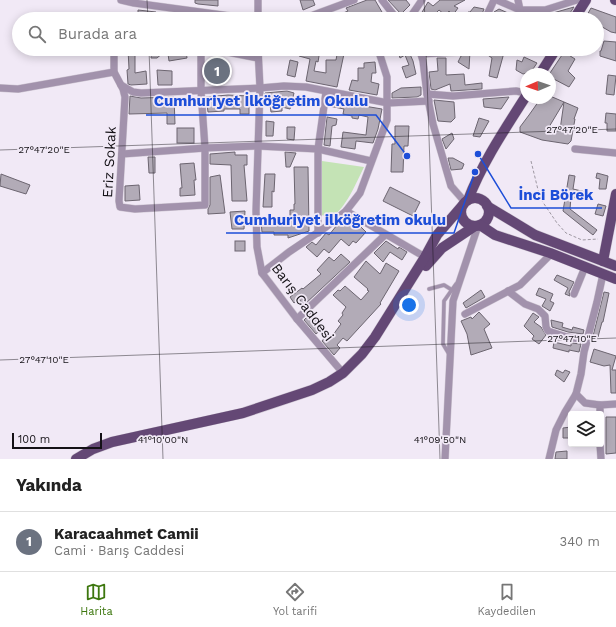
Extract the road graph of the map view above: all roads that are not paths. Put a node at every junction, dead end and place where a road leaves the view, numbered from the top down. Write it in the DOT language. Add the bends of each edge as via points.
graph roads {
  1 [pos="121,0"];
  2 [pos="258,0"];
  3 [pos="354,0"];
  4 [pos="382,0"];
  5 [pos="422,0"];
  6 [pos="494,0"];
  7 [pos="497,0"];
  8 [pos="518,0"];
  9 [pos="577,0"];
  10 [pos="586,0"];
  11 [pos="144,2"];
  12 [pos="520,10"];
  13 [pos="205,12"];
  14 [pos="259,12"];
  15 [pos="322,12"];
  16 [pos="391,12"];
  17 [pos="414,12"];
  18 [pos="488,12"];
  19 [pos="578,12"];
  20 [pos="113,56"];
  21 [pos="201,56"];
  22 [pos="248,56"];
  23 [pos="380,56"];
  24 [pos="421,56"];
  25 [pos="552,56"];
  26 [pos="258,58"];
  27 [pos="544,68"];
  28 [pos="114,72"];
  29 [pos="120,84"];
  30 [pos="0,88"];
  31 [pos="260,88"];
  32 [pos="201,91"];
  33 [pos="326,92"];
  34 [pos="520,92"];
  35 [pos="427,94"];
  36 [pos="429,102"];
  37 [pos="388,103"];
  38 [pos="521,104"];
  39 [pos="258,146"];
  40 [pos="205,148"];
  41 [pos="318,149"];
  42 [pos="575,149"];
  43 [pos="616,153"];
  44 [pos="122,154"];
  45 [pos="371,161"];
  46 [pos="616,194"];
  47 [pos="465,203"];
  48 [pos="488,206"];
  49 [pos="346,211"];
  50 [pos="478,226"];
  51 [pos="318,233"];
  52 [pos="385,235"];
  53 [pos="551,254"];
  54 [pos="425,257"];
  55 [pos="603,261"];
  56 [pos="616,266"];
  57 [pos="585,267"];
  58 [pos="262,273"];
  59 [pos="602,274"];
  60 [pos="460,279"];
  61 [pos="616,279"];
  62 [pos="428,289"];
  63 [pos="452,290"];
  64 [pos="508,291"];
  65 [pos="574,294"];
  66 [pos="402,296"];
  67 [pos="465,314"];
  68 [pos="297,319"];
  69 [pos="587,340"];
  70 [pos="450,357"];
  71 [pos="343,373"];
  72 [pos="576,394"];
  73 [pos="616,404"];
  74 [pos="600,405"];
  75 [pos="600,411"];
  76 [pos="600,447"];
  77 [pos="76,459"];
  78 [pos="446,459"];
  79 [pos="549,459"];
  80 [pos="601,459"];
  1 -- 11 [label="street"];
  2 -- 14 [label="street"];
  3 -- 15 [label="street"];
  4 -- 16 [label="street"];
  5 -- 17 [label="street"];
  6 -- 18 [label="street"];
  7 -- 12 [label="street"];
  8 -- 12 [label="street"];
  9 -- 12 [label="street" via="545,10"];
  10 -- 19 [label="main road"];
  11 -- 13 [label="street"];
  20 -- 28 [label="street"];
  21 -- 32 [label="street"];
  22 -- 26 [label="street"];
  23 -- 37 [label="street" via="387,77"];
  24 -- 35 [label="street"];
  25 -- 27 [label="main road"];
  26 -- 31 [label="street, Barış Caddesi"];
  28 -- 29 [label="street, Eriz Sokak"];
  28 -- 30 [label="street" via="18,89"];
  29 -- 32 [label="street" via="133,92 141,93"];
  29 -- 44 [label="street, Eriz Sokak" via="125,97"];
  31 -- 32 [label="street"];
  31 -- 33 [label="street" via="306,87"];
  31 -- 39 [label="street, Barış Caddesi"];
  32 -- 40 [label="street"];
  33 -- 37 [label="street"];
  33 -- 41 [label="street"];
  34 -- 35 [label="street" via="453,96"];
  35 -- 36 [label="street"];
  36 -- 37 [label="street"];
  36 -- 47 [label="street" via="451,186"];
  37 -- 45 [label="street" via="388,120"];
  38 -- 47 [label="main road"];
  39 -- 40 [label="street"];
  39 -- 41 [label="street"];
  39 -- 58 [label="street, Barış Caddesi" via="257,247"];
  40 -- 44 [label="street"];
  40 -- 44 [label="street, Eriz Sokak" via="205,205 135,209 120,206"];
  41 -- 45 [label="street"];
  41 -- 51 [label="street"];
  42 -- 43 [label="street"];
  45 -- 49 [label="street" via="360,193"];
  46 -- 55 [label="main road"];
  47 -- 48 [label="main road" via="477,198"];
  47 -- 50 [label="main road" via="461,215 463,220"];
  47 -- 54 [label="main road" via="437,236"];
  48 -- 50 [label="main road" via="487,219"];
  48 -- 55 [label="main road" via="535,235"];
  49 -- 51 [label="street"];
  49 -- 52 [label="street"];
  50 -- 53 [label="main road" via="495,235"];
  50 -- 60 [label="street"];
  50 -- 66 [label="main road" via="442,248"];
  51 -- 58 [label="street"];
  52 -- 54 [label="street"];
  52 -- 68 [label="street"];
  53 -- 57 [label="main road"];
  53 -- 64 [label="street" via="520,285"];
  54 -- 66 [label="main road"];
  55 -- 56 [label="main road"];
  57 -- 59 [label="main road"];
  57 -- 65 [label="street"];
  58 -- 68 [label="street, Barış Caddesi"];
  59 -- 61 [label="main road"];
  59 -- 69 [label="street"];
  60 -- 63 [label="lane"];
  60 -- 70 [label="street" via="453,301"];
  62 -- 63 [label="lane" via="444,285"];
  63 -- 70 [label="lane" via="444,301 443,344"];
  64 -- 67 [label="street"];
  64 -- 69 [label="street" via="545,316 548,331"];
  66 -- 71 [label="main road" via="362,354"];
  68 -- 71 [label="street, Barış Caddesi"];
  69 -- 72 [label="street"];
  70 -- 78 [label="street"];
  71 -- 77 [label="main road" via="296,396 243,413 112,442"];
  72 -- 74 [label="street" via="585,403"];
  72 -- 79 [label="street" via="556,430"];
  73 -- 74 [label="street"];
  74 -- 75 [label="street"];
  76 -- 80 [label="street"];
}
